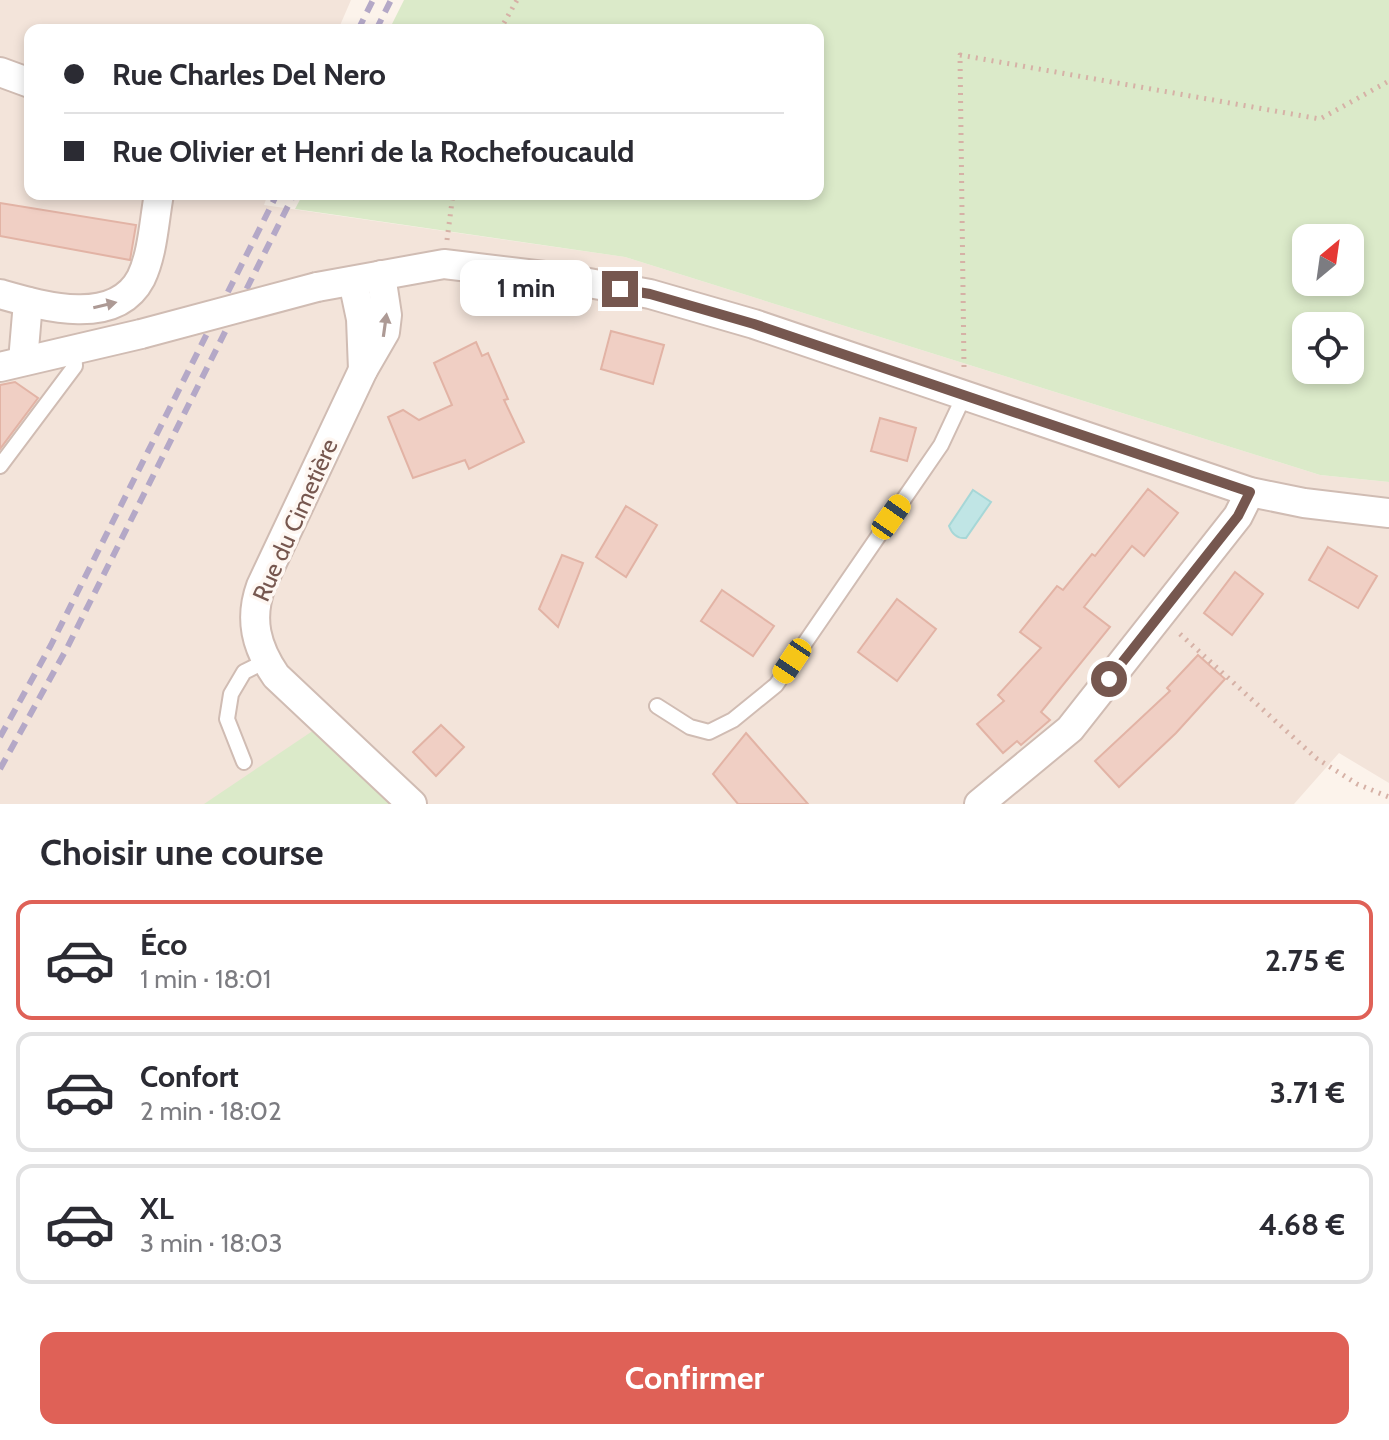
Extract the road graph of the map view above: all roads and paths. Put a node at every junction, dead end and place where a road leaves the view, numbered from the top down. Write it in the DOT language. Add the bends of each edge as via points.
graph roads {
  1 [pos="517,0"];
  2 [pos="503,24"];
  3 [pos="0,72"];
  4 [pos="24,81"];
  5 [pos="1389,81"];
  6 [pos="158,200"];
  7 [pos="452,200"];
  8 [pos="444,264"];
  9 [pos="381,275"];
  10 [pos="353,281"];
  11 [pos="0,294"];
  12 [pos="28,302"];
  13 [pos="74,348"];
  14 [pos="11,364"];
  15 [pos="363,370"];
  16 [pos="964,396"];
  17 [pos="0,466"];
  18 [pos="1250,492"];
  19 [pos="1389,513"];
  20 [pos="1159,614"];
  21 [pos="266,661"];
  22 [pos="657,706"];
  23 [pos="244,762"];
  24 [pos="1389,797"];
  25 [pos="412,804"];
  26 [pos="979,804"];
  1 -- 2 [label="path"];
  3 -- 4 [label="street"];
  5 -- 16 [label="path" via="1320,119 960,55"];
  12 -- 6 [label="street, one-way" via="107,308 124,299 140,280 149,256"];
  7 -- 8 [label="path"];
  8 -- 9 [label="street"];
  8 -- 16 [label="street" via="650,294"];
  9 -- 10 [label="street"];
  15 -- 9 [label="street, Rue du Cimetière, one-way" via="385,332"];
  10 -- 13 [label="street, bridge"];
  10 -- 15 [label="street, Rue du Cimetière"];
  11 -- 12 [label="street"];
  12 -- 14 [label="street"];
  13 -- 14 [label="street"];
  13 -- 17 [label="lane" via="75,366"];
  15 -- 21 [label="street, Rue du Cimetière" via="256,599 256,636"];
  16 -- 18 [label="street"];
  16 -- 22 [label="lane" via="941,445 776,685 709,732 690,727"];
  18 -- 19 [label="street"];
  18 -- 20 [label="street" via="1238,516"];
  20 -- 24 [label="path" via="1316,758"];
  20 -- 26 [label="street" via="1070,729"];
  21 -- 23 [label="lane" via="244,672 231,694 227,719"];
  21 -- 25 [label="street, Rue du Cimetière" via="288,690"];
}
